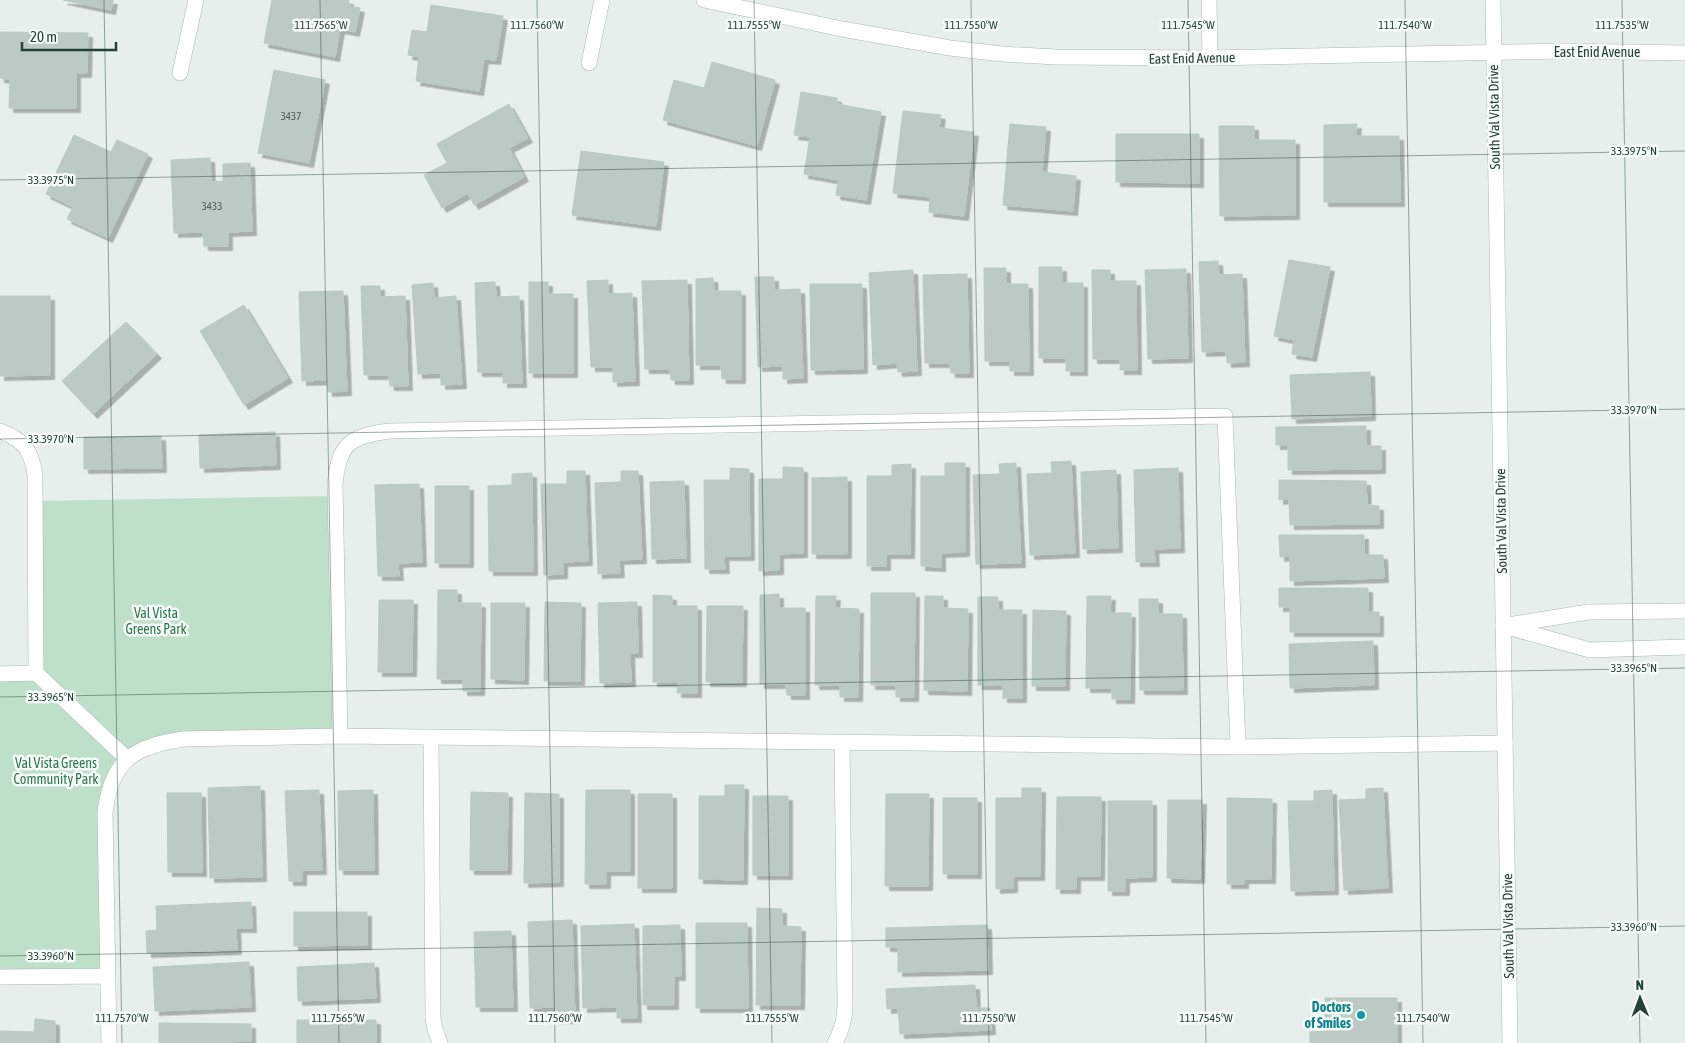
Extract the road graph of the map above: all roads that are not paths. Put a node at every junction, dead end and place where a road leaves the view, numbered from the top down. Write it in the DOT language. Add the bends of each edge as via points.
graph roads {
  1 [pos="196,0"];
  2 [pos="602,0"];
  3 [pos="704,0"];
  4 [pos="1209,0"];
  5 [pos="1493,0"];
  6 [pos="1493,53"];
  7 [pos="1685,53"];
  8 [pos="1210,58"];
  9 [pos="589,63"];
  10 [pos="180,73"];
  11 [pos="0,431"];
  12 [pos="1685,611"];
  13 [pos="1503,626"];
  14 [pos="1685,647"];
  15 [pos="36,673"];
  16 [pos="0,674"];
  17 [pos="340,736"];
  18 [pos="431,737"];
  19 [pos="842,742"];
  20 [pos="1505,743"];
  21 [pos="1238,746"];
  22 [pos="127,759"];
  23 [pos="108,976"];
  24 [pos="0,977"];
  25 [pos="109,1043"];
  26 [pos="440,1043"];
  27 [pos="835,1043"];
  28 [pos="1510,1043"];
  1 -- 10 [label="street"];
  2 -- 9 [label="street"];
  3 -- 8 [label="street, East Enid Avenue" via="842,29 1002,54"];
  4 -- 8 [label="street"];
  5 -- 6 [label="street, South Val Vista Drive"];
  6 -- 7 [label="street, East Enid Avenue"];
  6 -- 8 [label="street, East Enid Avenue"];
  6 -- 13 [label="street, South Val Vista Drive"];
  11 -- 15 [label="street" via="22,442 29,451 35,474"];
  12 -- 13 [label="street" via="1588,612"];
  13 -- 14 [label="street" via="1590,650"];
  13 -- 20 [label="street, South Val Vista Drive"];
  15 -- 16 [label="street"];
  15 -- 22 [label="street"];
  17 -- 18 [label="street"];
  17 -- 21 [label="street" via="336,468 348,443 362,436 390,431 1225,416"];
  17 -- 22 [label="street" via="184,739 140,749"];
  18 -- 19 [label="street"];
  18 -- 26 [label="street" via="433,1018"];
  19 -- 21 [label="street"];
  19 -- 27 [label="street" via="845,1019"];
  20 -- 21 [label="street"];
  20 -- 28 [label="street, South Val Vista Drive"];
  22 -- 23 [label="street" via="114,774 105,813"];
  23 -- 24 [label="street"];
  23 -- 25 [label="street"];
}
